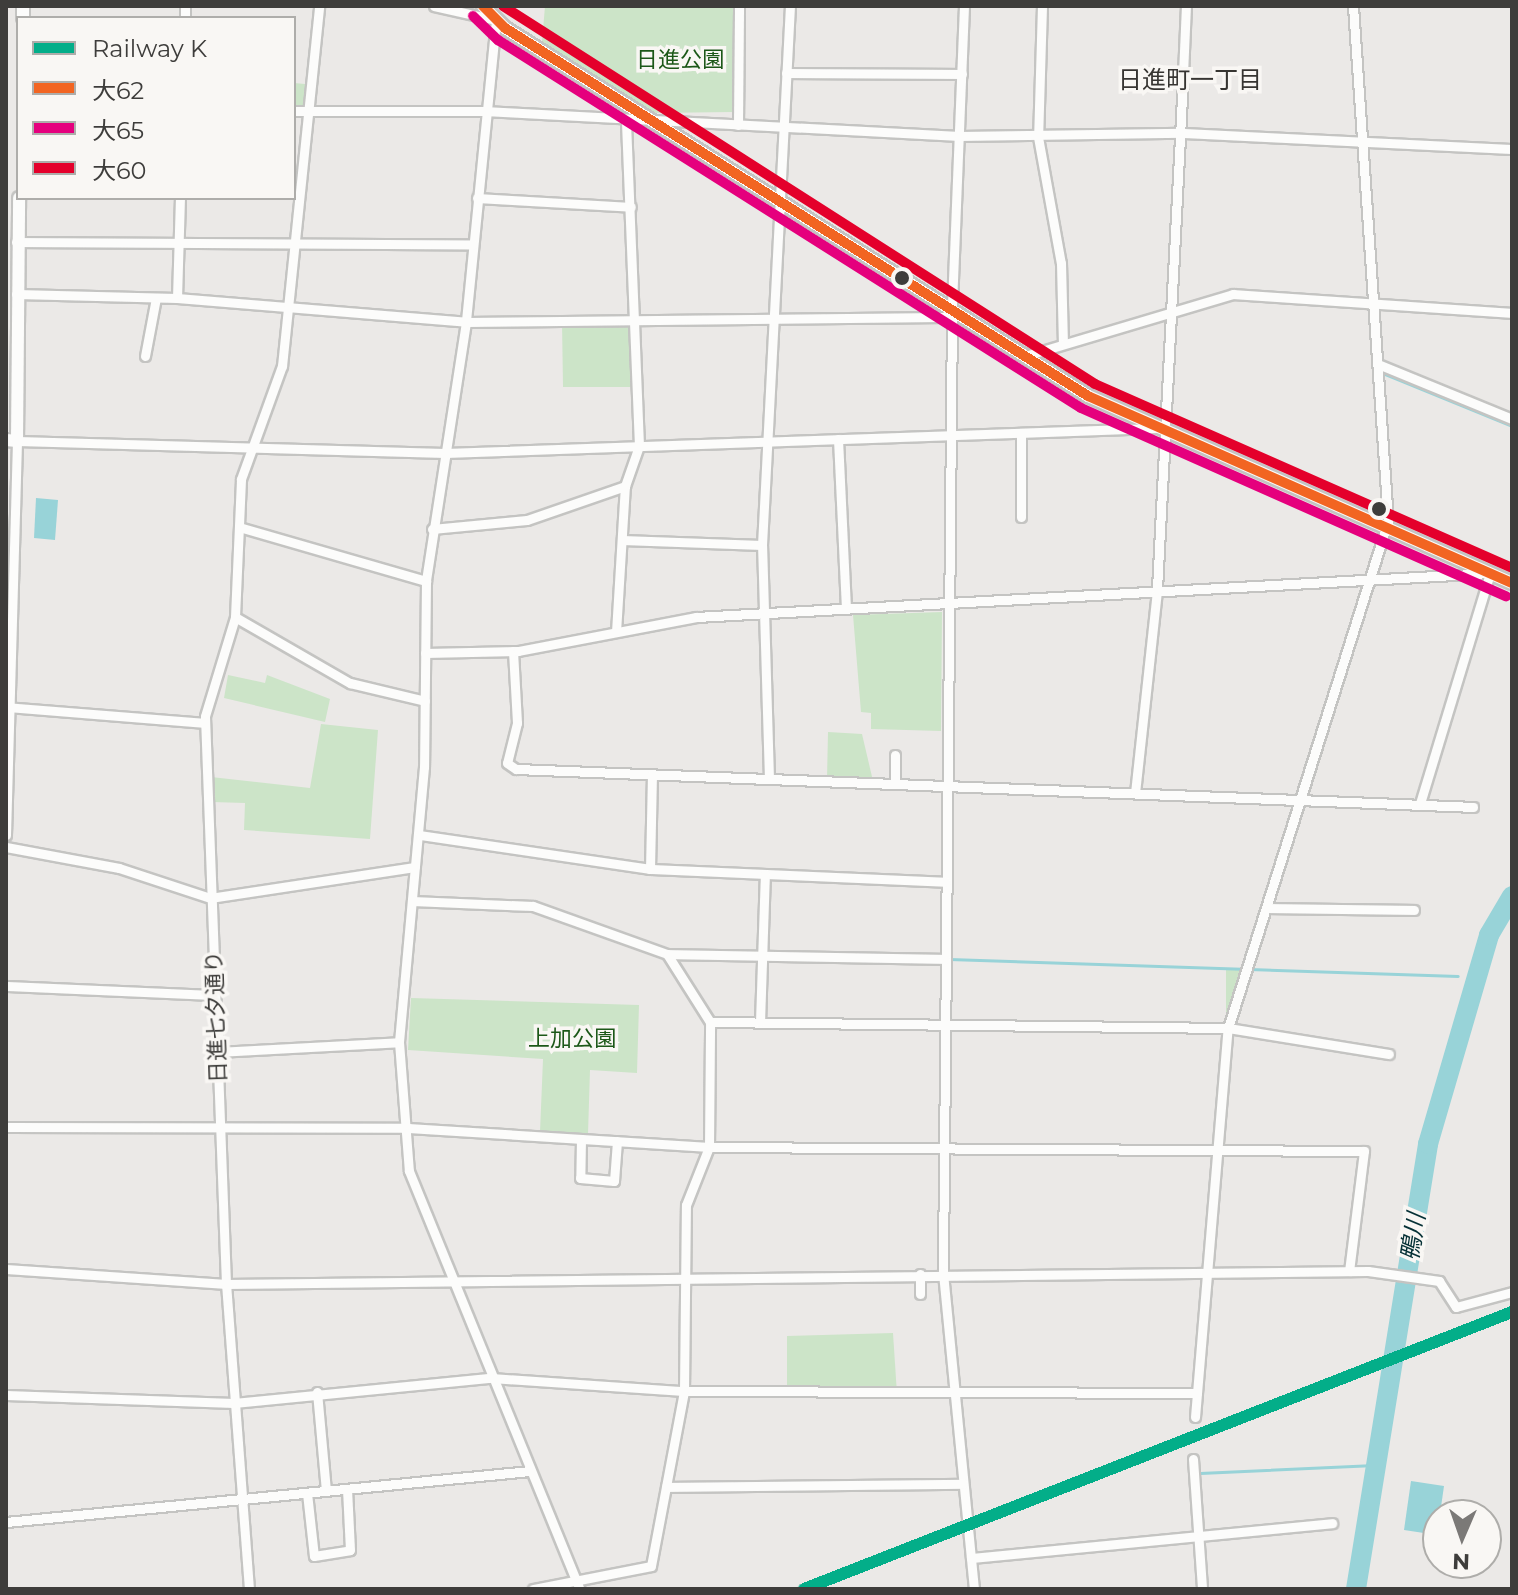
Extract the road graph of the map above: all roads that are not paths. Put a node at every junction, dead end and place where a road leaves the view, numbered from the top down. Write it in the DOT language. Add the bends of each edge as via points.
graph roads {
  1 [pos="319,6"];
  2 [pos="434,6"];
  3 [pos="483,6"];
  4 [pos="497,6"];
  5 [pos="739,6"];
  6 [pos="790,6"];
  7 [pos="964,6"];
  8 [pos="1042,6"];
  9 [pos="1186,6"];
  10 [pos="1353,6"];
  11 [pos="496,20"];
  12 [pos="786,73"];
  13 [pos="962,74"];
  14 [pos="296,111"];
  15 [pos="307,111"];
  16 [pos="484,111"];
  17 [pos="626,119"];
  18 [pos="649,119"];
  19 [pos="738,125"];
  20 [pos="783,127"];
  21 [pos="1183,133"];
  22 [pos="959,136"];
  23 [pos="1038,137"];
  24 [pos="1359,140"];
  25 [pos="1512,149"];
  26 [pos="477,198"];
  27 [pos="19,200"];
  28 [pos="180,200"];
  29 [pos="780,204"];
  30 [pos="631,207"];
  31 [pos="16,242"];
  32 [pos="473,244"];
  33 [pos="295,245"];
  34 [pos="179,247"];
  35 [pos="16,294"];
  36 [pos="156,298"];
  37 [pos="177,298"];
  38 [pos="1373,305"];
  39 [pos="288,306"];
  40 [pos="952,311"];
  41 [pos="1174,312"];
  42 [pos="1512,313"];
  43 [pos="774,320"];
  44 [pos="635,321"];
  45 [pos="466,322"];
  46 [pos="1063,344"];
  47 [pos="145,356"];
  48 [pos="1025,356"];
  49 [pos="1378,364"];
  50 [pos="1512,419"];
  51 [pos="1161,430"];
  52 [pos="1021,433"];
  53 [pos="951,435"];
  54 [pos="838,439"];
  55 [pos="12,440"];
  56 [pos="769,441"];
  57 [pos="639,446"];
  58 [pos="248,450"];
  59 [pos="445,453"];
  60 [pos="625,486"];
  61 [pos="1021,517"];
  62 [pos="239,527"];
  63 [pos="1387,527"];
  64 [pos="432,529"];
  65 [pos="622,540"];
  66 [pos="762,545"];
  67 [pos="6,566"];
  68 [pos="18,567"];
  69 [pos="1490,573"];
  70 [pos="1374,578"];
  71 [pos="426,581"];
  72 [pos="1512,583"];
  73 [pos="1157,589"];
  74 [pos="949,602"];
  75 [pos="846,607"];
  76 [pos="762,614"];
  77 [pos="235,617"];
  78 [pos="616,632"];
  79 [pos="513,651"];
  80 [pos="425,653"];
  81 [pos="425,701"];
  82 [pos="8,707"];
  83 [pos="204,723"];
  84 [pos="895,755"];
  85 [pos="652,775"];
  86 [pos="769,779"];
  87 [pos="895,784"];
  88 [pos="947,785"];
  89 [pos="1135,793"];
  90 [pos="1304,801"];
  91 [pos="1420,804"];
  92 [pos="1473,807"];
  93 [pos="6,835"];
  94 [pos="420,835"];
  95 [pos="6,847"];
  96 [pos="415,867"];
  97 [pos="650,869"];
  98 [pos="765,874"];
  99 [pos="946,882"];
  100 [pos="210,898"];
  101 [pos="412,901"];
  102 [pos="1269,908"];
  103 [pos="1414,910"];
  104 [pos="667,954"];
  105 [pos="763,956"];
  106 [pos="945,959"];
  107 [pos="6,986"];
  108 [pos="214,995"];
  109 [pos="944,1021"];
  110 [pos="710,1022"];
  111 [pos="760,1022"];
  112 [pos="1228,1028"];
  113 [pos="399,1042"];
  114 [pos="217,1052"];
  115 [pos="1389,1054"];
  116 [pos="6,1127"];
  117 [pos="408,1128"];
  118 [pos="221,1129"];
  119 [pos="581,1139"];
  120 [pos="617,1141"];
  121 [pos="709,1147"];
  122 [pos="944,1149"];
  123 [pos="1217,1151"];
  124 [pos="6,1269"];
  125 [pos="1349,1271"];
  126 [pos="943,1273"];
  127 [pos="1207,1273"];
  128 [pos="920,1274"];
  129 [pos="689,1277"];
  130 [pos="453,1279"];
  131 [pos="226,1284"];
  132 [pos="1512,1292"];
  133 [pos="920,1294"];
  134 [pos="491,1378"];
  135 [pos="684,1391"];
  136 [pos="317,1392"];
  137 [pos="1197,1393"];
  138 [pos="6,1395"];
  139 [pos="955,1396"];
  140 [pos="234,1403"];
  141 [pos="1195,1417"];
  142 [pos="1193,1459"];
  143 [pos="530,1471"];
  144 [pos="963,1484"];
  145 [pos="666,1487"];
  146 [pos="347,1489"];
  147 [pos="326,1491"];
  148 [pos="307,1493"];
  149 [pos="241,1499"];
  150 [pos="6,1522"];
  151 [pos="1332,1523"];
  152 [pos="1197,1537"];
  153 [pos="971,1558"];
  154 [pos="578,1585"];
  155 [pos="249,1589"];
  156 [pos="533,1589"];
  157 [pos="974,1589"];
  158 [pos="1202,1589"];
  1 -- 15 [label="street, 日進七夕通り"];
  2 -- 11 [label="street"];
  3 -- 11 [label="main road"];
  4 -- 11 [label="main road"];
  5 -- 19 [label="street"];
  6 -- 12 [label="street"];
  7 -- 13 [label="street"];
  8 -- 23 [label="street"];
  9 -- 21 [label="street"];
  10 -- 24 [label="street"];
  11 -- 16 [label="street"];
  11 -- 18 [label="main road"];
  12 -- 13 [label="street"];
  12 -- 20 [label="street"];
  13 -- 22 [label="street"];
  14 -- 15 [label="street"];
  15 -- 16 [label="street"];
  15 -- 33 [label="street, 日進七夕通り"];
  16 -- 17 [label="street"];
  16 -- 26 [label="street"];
  17 -- 18 [label="street"];
  17 -- 30 [label="street"];
  18 -- 19 [label="street"];
  18 -- 29 [label="main road"];
  19 -- 20 [label="street"];
  20 -- 22 [label="street"];
  20 -- 29 [label="street"];
  21 -- 23 [label="street"];
  21 -- 24 [label="street"];
  21 -- 41 [label="street"];
  22 -- 23 [label="street"];
  22 -- 40 [label="street"];
  23 -- 46 [label="street" via="1061,263"];
  24 -- 25 [label="street"];
  24 -- 38 [label="street"];
  26 -- 30 [label="street"];
  26 -- 32 [label="street"];
  27 -- 31 [label="main road"];
  28 -- 34 [label="street"];
  29 -- 40 [label="main road"];
  29 -- 43 [label="street"];
  30 -- 44 [label="street"];
  31 -- 34 [label="street"];
  31 -- 35 [label="main road"];
  32 -- 33 [label="street"];
  32 -- 45 [label="street"];
  33 -- 34 [label="street"];
  33 -- 39 [label="street, 日進七夕通り"];
  34 -- 37 [label="street"];
  35 -- 36 [label="street"];
  35 -- 55 [label="main road"];
  36 -- 37 [label="street"];
  36 -- 47 [label="street"];
  37 -- 39 [label="street"];
  38 -- 41 [label="street" via="1233,294"];
  38 -- 42 [label="street"];
  38 -- 49 [label="street"];
  39 -- 45 [label="street"];
  39 -- 58 [label="street, 日進七夕通り" via="282,366"];
  40 -- 43 [label="street"];
  40 -- 48 [label="main road"];
  40 -- 53 [label="street"];
  41 -- 46 [label="street"];
  41 -- 51 [label="street"];
  43 -- 44 [label="street"];
  43 -- 56 [label="street"];
  44 -- 45 [label="street"];
  44 -- 57 [label="street"];
  45 -- 59 [label="street"];
  46 -- 48 [label="street"];
  48 -- 51 [label="main road"];
  49 -- 50 [label="street"];
  49 -- 63 [label="street"];
  51 -- 52 [label="street"];
  51 -- 63 [label="main road"];
  51 -- 73 [label="street"];
  52 -- 53 [label="street"];
  52 -- 61 [label="street"];
  53 -- 54 [label="street"];
  53 -- 74 [label="street"];
  54 -- 56 [label="street"];
  54 -- 75 [label="street"];
  55 -- 58 [label="street"];
  55 -- 68 [label="street"];
  56 -- 57 [label="street"];
  56 -- 66 [label="street"];
  57 -- 59 [label="street"];
  57 -- 60 [label="street"];
  58 -- 59 [label="street"];
  58 -- 62 [label="street, 日進七夕通り"];
  59 -- 64 [label="street"];
  60 -- 64 [label="street" via="527,520"];
  60 -- 65 [label="street"];
  62 -- 71 [label="street"];
  62 -- 77 [label="street, 日進七夕通り"];
  63 -- 69 [label="main road"];
  63 -- 70 [label="street"];
  64 -- 71 [label="street"];
  65 -- 66 [label="street"];
  65 -- 78 [label="street"];
  66 -- 76 [label="street"];
  67 -- 68 [label="street"];
  68 -- 82 [label="street"];
  69 -- 70 [label="street"];
  69 -- 72 [label="main road"];
  69 -- 91 [label="street"];
  70 -- 73 [label="street"];
  70 -- 90 [label="street"];
  71 -- 80 [label="street"];
  73 -- 74 [label="street"];
  73 -- 89 [label="street"];
  74 -- 75 [label="street"];
  74 -- 88 [label="street"];
  75 -- 76 [label="street"];
  76 -- 78 [label="street"];
  76 -- 86 [label="street"];
  77 -- 81 [label="street" via="350,683"];
  77 -- 83 [label="street, 日進七夕通り"];
  78 -- 79 [label="street"];
  79 -- 80 [label="street"];
  79 -- 85 [label="street" via="517,723 509,768"];
  80 -- 81 [label="street"];
  81 -- 94 [label="street"];
  82 -- 83 [label="street"];
  82 -- 93 [label="street"];
  83 -- 100 [label="street, 日進七夕通り"];
  84 -- 87 [label="street"];
  85 -- 86 [label="street"];
  85 -- 97 [label="street"];
  86 -- 87 [label="street"];
  87 -- 88 [label="street"];
  88 -- 89 [label="street"];
  88 -- 99 [label="street"];
  89 -- 90 [label="street"];
  90 -- 91 [label="street"];
  90 -- 102 [label="street"];
  91 -- 92 [label="street"];
  94 -- 96 [label="street"];
  94 -- 97 [label="street"];
  95 -- 100 [label="street" via="119,868"];
  96 -- 100 [label="street"];
  96 -- 101 [label="street"];
  97 -- 98 [label="street"];
  98 -- 99 [label="street"];
  98 -- 105 [label="street"];
  99 -- 106 [label="street"];
  100 -- 108 [label="street, 日進七夕通り"];
  101 -- 104 [label="street" via="533,906"];
  101 -- 113 [label="street"];
  102 -- 103 [label="street"];
  102 -- 112 [label="street"];
  104 -- 105 [label="street"];
  104 -- 110 [label="street"];
  105 -- 106 [label="street"];
  105 -- 111 [label="street"];
  106 -- 109 [label="street"];
  107 -- 108 [label="street"];
  108 -- 114 [label="street, 日進七夕通り"];
  109 -- 111 [label="street"];
  109 -- 112 [label="street"];
  109 -- 122 [label="street"];
  110 -- 111 [label="street"];
  110 -- 121 [label="street"];
  112 -- 115 [label="street"];
  112 -- 123 [label="street"];
  113 -- 114 [label="street"];
  113 -- 117 [label="street"];
  114 -- 118 [label="street, 日進七夕通り"];
  116 -- 118 [label="street"];
  117 -- 118 [label="street"];
  117 -- 119 [label="street"];
  117 -- 130 [label="street" via="409,1171"];
  118 -- 131 [label="street, 日進七夕通り"];
  119 -- 120 [label="street"];
  119 -- 120 [label="street" via="580,1178 614,1181"];
  120 -- 121 [label="street"];
  121 -- 122 [label="street"];
  121 -- 129 [label="street" via="686,1205"];
  122 -- 123 [label="street"];
  122 -- 126 [label="street"];
  123 -- 125 [label="street" via="1364,1151"];
  123 -- 127 [label="street"];
  124 -- 131 [label="street"];
  125 -- 127 [label="street"];
  125 -- 132 [label="street" via="1435,1281 1456,1307"];
  126 -- 127 [label="street"];
  126 -- 128 [label="street"];
  126 -- 139 [label="street"];
  127 -- 137 [label="street"];
  128 -- 129 [label="street"];
  128 -- 133 [label="street"];
  129 -- 130 [label="street"];
  129 -- 135 [label="street"];
  130 -- 131 [label="street"];
  130 -- 134 [label="street"];
  131 -- 140 [label="street, 日進七夕通り"];
  134 -- 135 [label="street"];
  134 -- 136 [label="street"];
  134 -- 143 [label="street"];
  135 -- 139 [label="street"];
  135 -- 145 [label="street"];
  136 -- 140 [label="street"];
  136 -- 147 [label="street"];
  137 -- 139 [label="street"];
  137 -- 141 [label="street"];
  138 -- 140 [label="street"];
  139 -- 144 [label="street"];
  140 -- 149 [label="street, 日進七夕通り"];
  142 -- 152 [label="street"];
  143 -- 146 [label="street"];
  143 -- 154 [label="street"];
  144 -- 145 [label="street"];
  144 -- 153 [label="street"];
  145 -- 154 [label="street" via="651,1566"];
  146 -- 147 [label="street"];
  146 -- 148 [label="street" via="350,1550 314,1556"];
  147 -- 148 [label="street"];
  148 -- 149 [label="street"];
  149 -- 150 [label="street"];
  149 -- 155 [label="street, 日進七夕通り"];
  151 -- 152 [label="street"];
  152 -- 153 [label="street"];
  152 -- 158 [label="street"];
  153 -- 157 [label="street"];
  154 -- 156 [label="street"];
}
